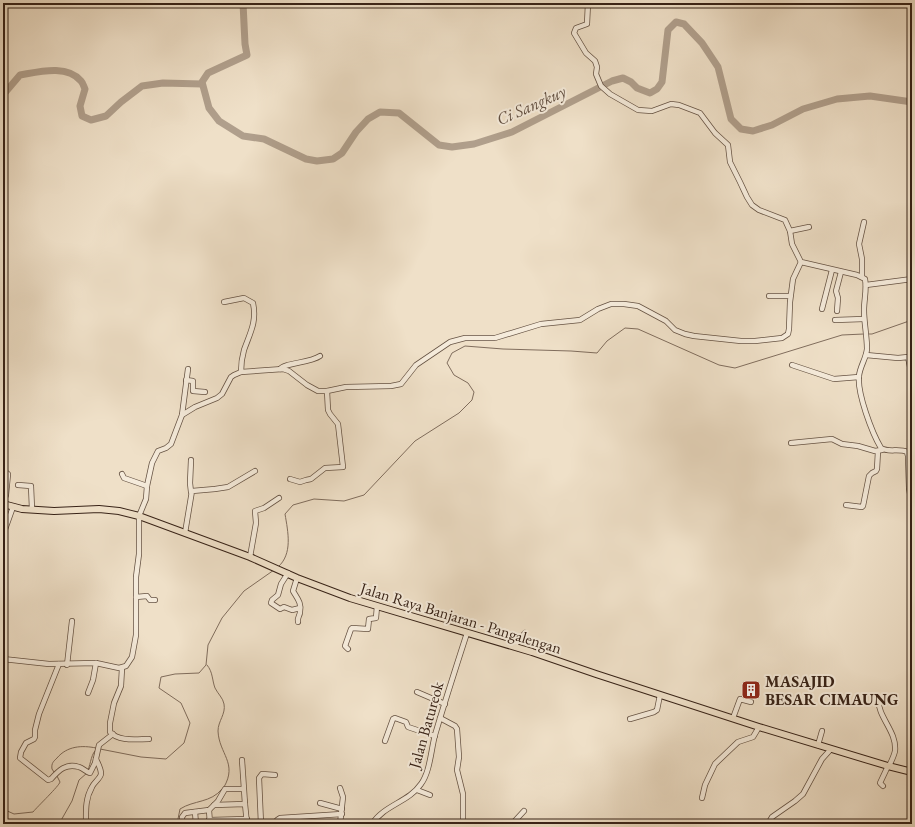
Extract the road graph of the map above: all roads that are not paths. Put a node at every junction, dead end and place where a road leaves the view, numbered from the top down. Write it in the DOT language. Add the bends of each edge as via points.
graph roads {
  1 [pos="588,3"];
  2 [pos="864,222"];
  3 [pos="809,227"];
  4 [pos="790,231"];
  5 [pos="801,262"];
  6 [pos="832,270"];
  7 [pos="841,272"];
  8 [pos="862,277"];
  9 [pos="912,279"];
  10 [pos="866,285"];
  11 [pos="912,295"];
  12 [pos="769,296"];
  13 [pos="790,296"];
  14 [pos="224,302"];
  15 [pos="910,302"];
  16 [pos="822,309"];
  17 [pos="837,311"];
  18 [pos="864,319"];
  19 [pos="835,320"];
  20 [pos="866,355"];
  21 [pos="320,356"];
  22 [pos="792,365"];
  23 [pos="188,369"];
  24 [pos="280,369"];
  25 [pos="241,372"];
  26 [pos="858,377"];
  27 [pos="912,377"];
  28 [pos="186,380"];
  29 [pos="327,391"];
  30 [pos="205,392"];
  31 [pos="182,415"];
  32 [pos="791,443"];
  33 [pos="880,450"];
  34 [pos="910,451"];
  35 [pos="191,460"];
  36 [pos="3,470"];
  37 [pos="255,471"];
  38 [pos="122,474"];
  39 [pos="290,479"];
  40 [pos="18,485"];
  41 [pos="147,486"];
  42 [pos="191,492"];
  43 [pos="279,498"];
  44 [pos="3,504"];
  45 [pos="846,505"];
  46 [pos="13,506"];
  47 [pos="912,506"];
  48 [pos="32,510"];
  49 [pos="139,516"];
  50 [pos="185,533"];
  51 [pos="3,535"];
  52 [pos="250,556"];
  53 [pos="287,573"];
  54 [pos="297,578"];
  55 [pos="136,597"];
  56 [pos="155,600"];
  57 [pos="377,606"];
  58 [pos="300,608"];
  59 [pos="72,621"];
  60 [pos="298,622"];
  61 [pos="467,633"];
  62 [pos="525,633"];
  63 [pos="514,646"];
  64 [pos="348,649"];
  65 [pos="3,659"];
  66 [pos="96,663"];
  67 [pos="59,664"];
  68 [pos="66,665"];
  69 [pos="122,668"];
  70 [pos="417,692"];
  71 [pos="88,693"];
  72 [pos="660,696"];
  73 [pos="878,698"];
  74 [pos="751,702"];
  75 [pos="445,704"];
  76 [pos="440,718"];
  77 [pos="733,718"];
  78 [pos="630,719"];
  79 [pos="759,727"];
  80 [pos="822,732"];
  81 [pos="113,734"];
  82 [pos="435,736"];
  83 [pos="149,739"];
  84 [pos="385,741"];
  85 [pos="818,745"];
  86 [pos="831,749"];
  87 [pos="96,759"];
  88 [pos="242,760"];
  89 [pos="889,766"];
  90 [pos="912,772"];
  91 [pos="275,775"];
  92 [pos="883,786"];
  93 [pos="340,788"];
  94 [pos="243,790"];
  95 [pos="417,790"];
  96 [pos="430,794"];
  97 [pos="702,798"];
  98 [pos="320,803"];
  99 [pos="245,804"];
  100 [pos="214,805"];
  101 [pos="209,810"];
  102 [pos="524,811"];
  103 [pos="195,812"];
  104 [pos="342,812"];
  105 [pos="247,821"];
  106 [pos="210,822"];
  107 [pos="86,824"];
  108 [pos="182,824"];
  109 [pos="196,824"];
  110 [pos="261,824"];
  111 [pos="277,824"];
  112 [pos="340,824"];
  113 [pos="372,824"];
  114 [pos="463,824"];
  115 [pos="512,824"];
  116 [pos="768,824"];
  1 -- 4 [label="street" via="587,24 576,28 574,33 586,53 595,61 596,74 601,86 638,110 652,111 671,104 700,113 728,145 730,162 752,205 783,219"];
  2 -- 8 [label="street" via="859,244"];
  3 -- 4 [label="street"];
  4 -- 5 [label="street" via="792,244"];
  5 -- 6 [label="street"];
  5 -- 13 [label="street" via="793,279"];
  6 -- 7 [label="street"];
  6 -- 16 [label="street"];
  7 -- 8 [label="street"];
  7 -- 17 [label="street" via="836,292"];
  8 -- 10 [label="street"];
  9 -- 10 [label="street"];
  10 -- 18 [label="street"];
  11 -- 15 [label="street"];
  12 -- 13 [label="street"];
  13 -- 29 [label="street" via="789,329 788,334 782,338 741,341 685,334 638,306 611,304 598,308 580,320 541,324 495,338 465,338 450,342 416,365 401,384 395,386 346,387"];
  14 -- 25 [label="street" via="244,298 253,303 252,332 244,350"];
  18 -- 19 [label="street"];
  18 -- 20 [label="street"];
  20 -- 26 [label="street"];
  20 -- 27 [label="street" via="908,357"];
  21 -- 24 [label="street"];
  22 -- 26 [label="street" via="834,379"];
  23 -- 28 [label="street"];
  24 -- 25 [label="street"];
  24 -- 29 [label="street" via="289,371 316,390"];
  25 -- 31 [label="street" via="231,377 218,398"];
  26 -- 33 [label="street" via="864,407"];
  28 -- 30 [label="street" via="193,381 193,391"];
  28 -- 31 [label="street"];
  29 -- 39 [label="street" via="328,410 338,424 343,466 325,468 311,479 300,482"];
  31 -- 41 [label="street" via="171,444 158,451 152,463"];
  32 -- 33 [label="street" via="832,439 842,444"];
  33 -- 34 [label="street"];
  33 -- 45 [label="street" via="877,469 869,476 863,506"];
  34 -- 47 [label="street" via="909,488"];
  35 -- 42 [label="street"];
  36 -- 44 [label="street" via="8,478"];
  37 -- 42 [label="street" via="228,487"];
  38 -- 41 [label="street" via="124,478"];
  40 -- 48 [label="street" via="31,486"];
  41 -- 49 [label="street" via="146,498"];
  42 -- 50 [label="street"];
  43 -- 52 [label="street" via="255,511 256,523"];
  44 -- 46 [label="main road, Jalan Raya Banjaran - Pangalengan"];
  46 -- 48 [label="main road, Jalan Raya Banjaran - Pangalengan"];
  46 -- 51 [label="street"];
  48 -- 49 [label="main road, Jalan Raya Banjaran - Pangalengan" via="99,509"];
  49 -- 50 [label="main road, Jalan Raya Banjaran - Pangalengan"];
  49 -- 55 [label="street"];
  50 -- 52 [label="main road, Jalan Raya Banjaran - Pangalengan"];
  52 -- 53 [label="main road, Jalan Raya Banjaran - Pangalengan"];
  53 -- 54 [label="main road, Jalan Raya Banjaran - Pangalengan"];
  53 -- 58 [label="street" via="278,595 271,603 280,609"];
  54 -- 57 [label="main road, Jalan Raya Banjaran - Pangalengan"];
  54 -- 58 [label="street" via="292,591 300,601"];
  55 -- 56 [label="street" via="147,596"];
  55 -- 69 [label="street" via="134,650 129,662"];
  57 -- 61 [label="main road, Jalan Raya Banjaran - Pangalengan"];
  57 -- 64 [label="street" via="376,618 369,619 368,629 351,629 345,646"];
  58 -- 60 [label="street"];
  59 -- 68 [label="street"];
  61 -- 63 [label="main road, Jalan Raya Banjaran - Pangalengan"];
  61 -- 75 [label="street, Jalan Batureok"];
  62 -- 63 [label="street"];
  63 -- 72 [label="main road, Jalan Raya Banjaran - Pangalengan"];
  65 -- 67 [label="street"];
  66 -- 68 [label="street"];
  66 -- 69 [label="street"];
  66 -- 71 [label="street"];
  67 -- 68 [label="street"];
  67 -- 87 [label="street" via="39,714 35,737 26,743 20,757 48,780 63,767 79,767 88,773"];
  69 -- 81 [label="street" via="121,686 110,724 110,732"];
  70 -- 75 [label="street"];
  72 -- 77 [label="main road, Jalan Raya Banjaran - Pangalengan"];
  72 -- 78 [label="street" via="657,710"];
  73 -- 89 [label="street" via="878,704 893,737 895,753"];
  74 -- 77 [label="street" via="740,699"];
  75 -- 76 [label="street, Jalan Batureok"];
  76 -- 82 [label="street, Jalan Batureok"];
  76 -- 114 [label="street" via="457,729 457,770 463,794"];
  77 -- 79 [label="main road, Jalan Raya Banjaran - Pangalengan"];
  79 -- 85 [label="main road, Jalan Raya Banjaran - Pangalengan"];
  79 -- 97 [label="street" via="752,737 738,742 715,764"];
  80 -- 85 [label="street"];
  81 -- 83 [label="street" via="127,739"];
  81 -- 87 [label="street" via="99,745"];
  82 -- 84 [label="street" via="408,727 406,722 394,718"];
  82 -- 95 [label="street, Jalan Batureok" via="427,772"];
  85 -- 86 [label="main road, Jalan Raya Banjaran - Pangalengan"];
  86 -- 89 [label="main road, Jalan Raya Banjaran - Pangalengan"];
  86 -- 116 [label="street" via="822,759 803,794 776,814"];
  87 -- 107 [label="street" via="100,774 88,798"];
  88 -- 94 [label="street"];
  89 -- 90 [label="main road, Jalan Raya Banjaran - Pangalengan"];
  89 -- 92 [label="street" via="880,783"];
  91 -- 110 [label="street" via="262,774 260,778"];
  93 -- 104 [label="street" via="343,797"];
  94 -- 99 [label="street"];
  94 -- 100 [label="street" via="225,790"];
  95 -- 96 [label="street"];
  95 -- 113 [label="street, Jalan Batureok" via="385,810"];
  98 -- 104 [label="street"];
  99 -- 100 [label="street"];
  99 -- 105 [label="street"];
  100 -- 101 [label="street"];
  101 -- 103 [label="street"];
  101 -- 106 [label="street"];
  102 -- 115 [label="street"];
  103 -- 108 [label="street" via="184,814"];
  103 -- 109 [label="street"];
  104 -- 111 [label="street" via="280,818"];
  104 -- 112 [label="street"];
  105 -- 106 [label="street"];
}
